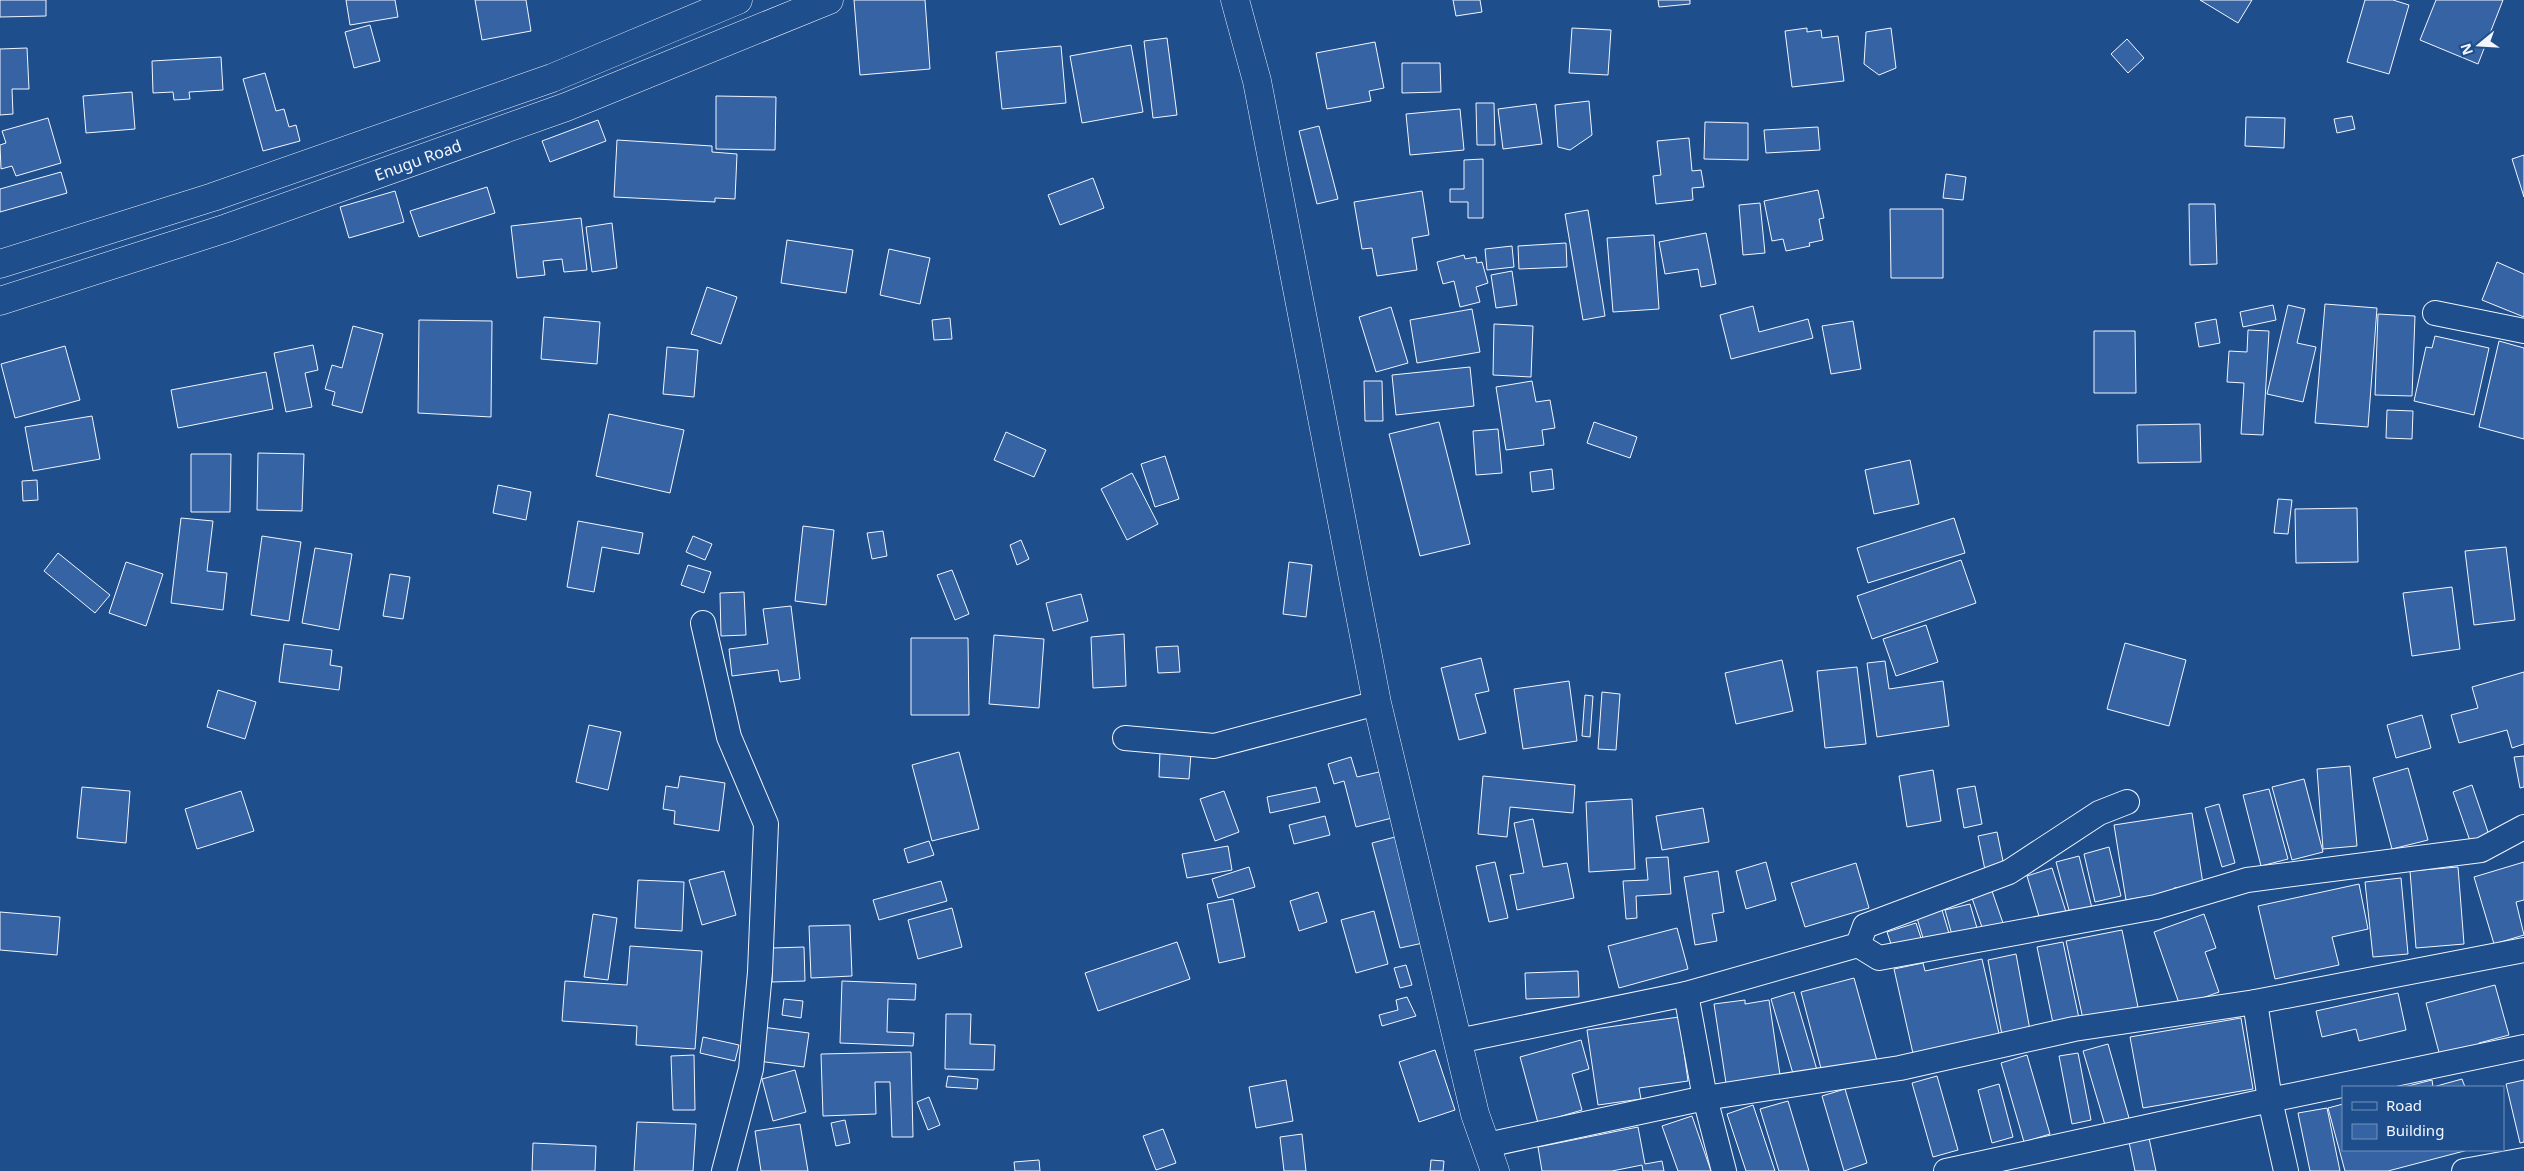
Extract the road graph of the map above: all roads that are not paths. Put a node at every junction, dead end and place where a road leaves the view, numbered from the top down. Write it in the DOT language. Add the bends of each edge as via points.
graph roads {
  1 [pos="738,0"];
  2 [pos="829,0"];
  3 [pos="1235,0"];
  4 [pos="0,264"];
  5 [pos="0,300"];
  6 [pos="2434,313"];
  7 [pos="2524,331"];
  8 [pos="702,623"];
  9 [pos="1377,703"];
  10 [pos="1125,738"];
  11 [pos="2127,802"];
  12 [pos="2524,827"];
  13 [pos="1858,945"];
  14 [pos="2524,950"];
  15 [pos="1686,994"];
  16 [pos="2255,1002"];
  17 [pos="1458,1041"];
  18 [pos="2524,1047"];
  19 [pos="1706,1098"];
  20 [pos="2270,1100"];
  21 [pos="1487,1145"];
  22 [pos="2524,1160"];
  23 [pos="724,1171"];
  24 [pos="1494,1171"];
  25 [pos="1724,1171"];
  26 [pos="1946,1171"];
  27 [pos="2286,1171"];
  28 [pos="2464,1171"];
  1 -- 4 [label="main road" via="552,78 213,196"];
  2 -- 5 [label="main road, Enugu Road" via="566,107 227,228"];
  3 -- 9 [label="main road" via="1257,82"];
  6 -- 7 [label="street"];
  8 -- 23 [label="street" via="729,737 766,824 760,972 750,1069"];
  9 -- 10 [label="street" via="1214,746"];
  9 -- 17 [label="main road"];
  11 -- 13 [label="street" via="2099,813 2009,872 1865,926"];
  12 -- 13 [label="street" via="2481,850 2247,880 2156,907 1878,958"];
  13 -- 15 [label="street"];
  14 -- 16 [label="street"];
  15 -- 17 [label="street"];
  15 -- 19 [label="street"];
  16 -- 19 [label="street" via="2074,1029 1900,1068"];
  16 -- 20 [label="street"];
  17 -- 21 [label="main road" via="1475,1114"];
  18 -- 20 [label="street"];
  19 -- 21 [label="street"];
  19 -- 25 [label="street"];
  20 -- 26 [label="street"];
  20 -- 27 [label="street"];
  21 -- 24 [label="main road"];
  22 -- 28 [label="street"];
}
